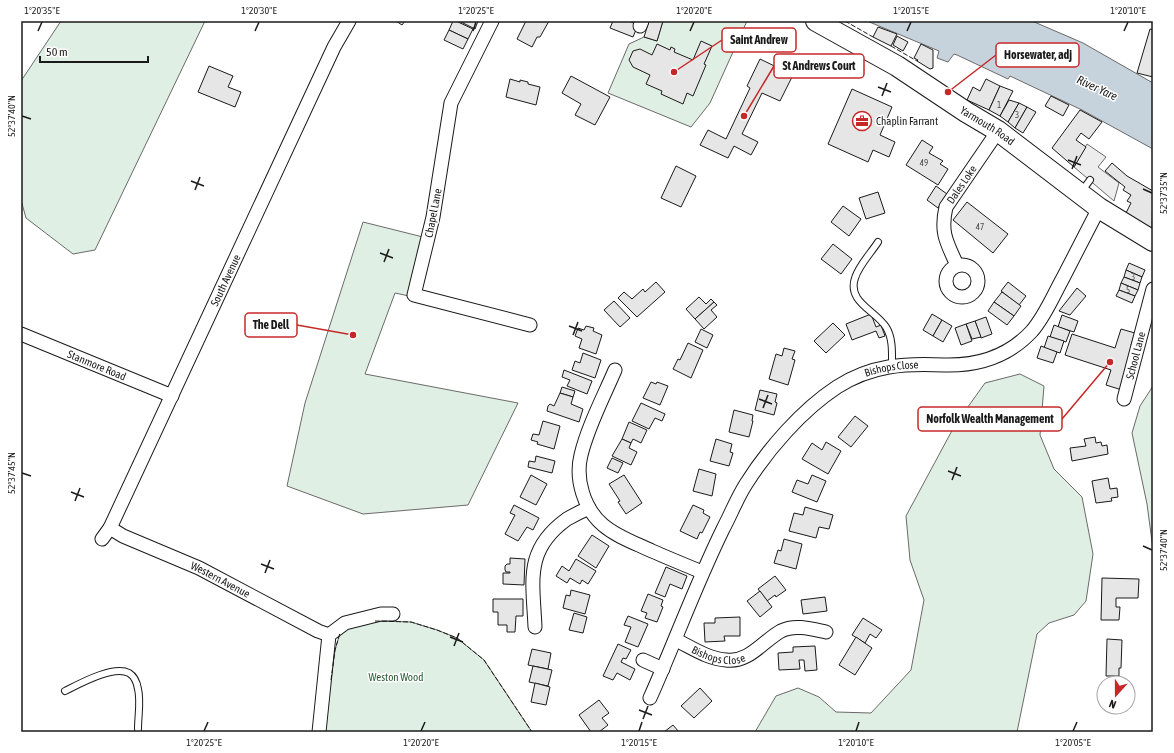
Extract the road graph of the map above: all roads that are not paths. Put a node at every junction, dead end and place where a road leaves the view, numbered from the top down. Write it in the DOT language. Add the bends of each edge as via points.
graph roads {
  1 [pos="349,21"];
  2 [pos="492,21"];
  3 [pos="816,21"];
  4 [pos="998,131"];
  5 [pos="1099,208"];
  6 [pos="1153,241"];
  7 [pos="878,242"];
  8 [pos="957,266"];
  9 [pos="1153,289"];
  10 [pos="1148,310"];
  11 [pos="530,325"];
  12 [pos="1153,330"];
  13 [pos="21,334"];
  14 [pos="892,366"];
  15 [pos="615,370"];
  16 [pos="172,396"];
  17 [pos="1124,399"];
  18 [pos="589,508"];
  19 [pos="110,528"];
  20 [pos="102,540"];
  21 [pos="702,572"];
  22 [pos="393,614"];
  23 [pos="535,627"];
  24 [pos="826,632"];
  25 [pos="329,635"];
  26 [pos="676,640"];
  27 [pos="643,660"];
  28 [pos="663,669"];
  29 [pos="65,692"];
  30 [pos="650,698"];
  31 [pos="138,729"];
  32 [pos="319,732"];
  1 -- 16 [label="street, South Avenue" via="334,47"];
  2 -- 11 [label="street, Chapel Lane" via="451,103 433,217 414,295"];
  3 -- 4 [label="main road, Yarmouth Road" via="897,66"];
  4 -- 5 [label="main road, Yarmouth Road" via="1085,187"];
  4 -- 8 [label="street, Dales Loke" via="946,207 943,220 944,238"];
  5 -- 6 [label="main road, Yarmouth Road"];
  5 -- 14 [label="street, Bishops Close" via="1044,315 1032,331 1013,348 987,361 962,365"];
  7 -- 14 [label="lane" via="858,271 853,288 858,300 886,327 891,338"];
  9 -- 10 [label="street, School Lane"];
  10 -- 12 [label="street"];
  10 -- 17 [label="street, School Lane"];
  13 -- 16 [label="street, Stanmore Road"];
  14 -- 21 [label="street, Bishops Close" via="872,370 837,387 783,434 745,485"];
  15 -- 18 [label="street" via="585,438 580,457 582,490"];
  16 -- 19 [label="street, South Avenue"];
  18 -- 21 [label="street" via="602,524 623,538"];
  18 -- 23 [label="street" via="568,519 548,536 538,552 533,569"];
  19 -- 20 [label="street, South Avenue"];
  19 -- 25 [label="street, Western Avenue" via="199,568 318,632"];
  21 -- 26 [label="street, Bishops Close"];
  22 -- 25 [label="street" via="381,614 345,623"];
  24 -- 26 [label="street, Bishops Close" via="808,628 782,631 740,660 727,661 714,658"];
  25 -- 32 [label="street"];
  26 -- 28 [label="street, Bishops Close"];
  27 -- 28 [label="street"];
  28 -- 30 [label="street, Bishops Close"];
  29 -- 31 [label="lane" via="105,674 118,671 129,673 135,679 138,690"];
}
